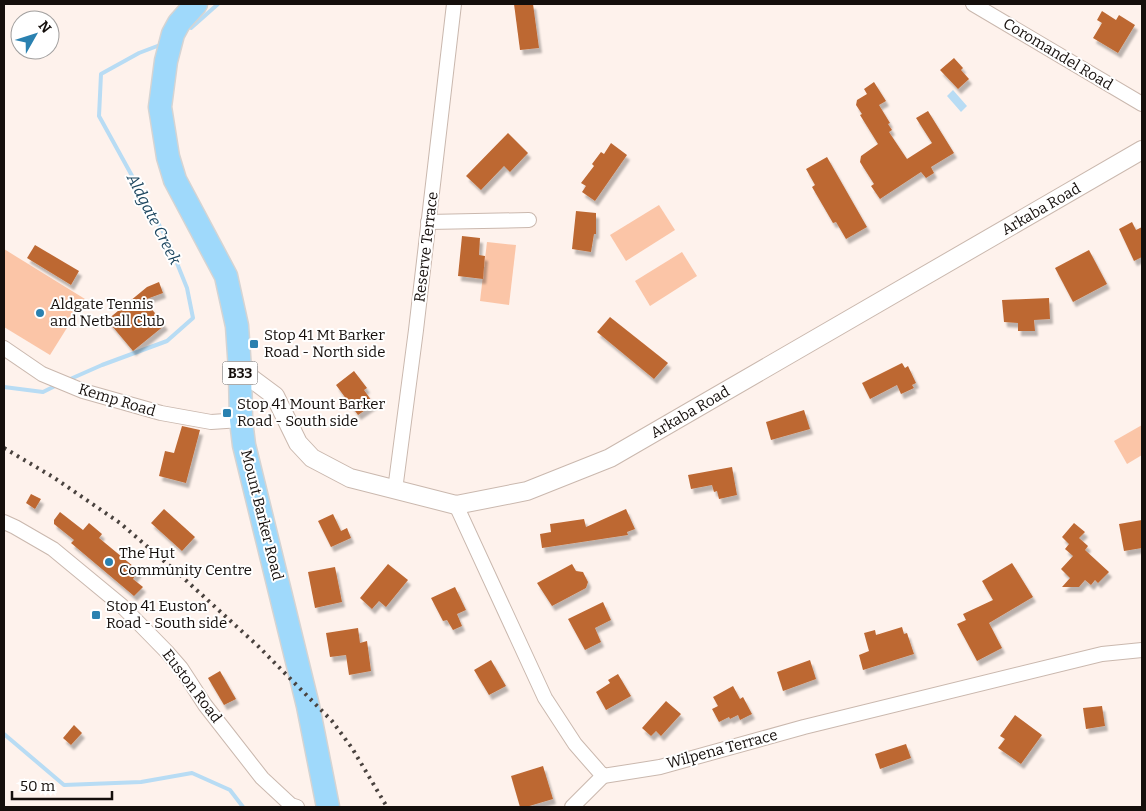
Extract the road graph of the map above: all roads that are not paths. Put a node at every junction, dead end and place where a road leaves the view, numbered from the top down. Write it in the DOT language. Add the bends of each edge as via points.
graph roads {
  1 [pos="196,4"];
  2 [pos="454,4"];
  3 [pos="974,4"];
  4 [pos="1142,104"];
  5 [pos="1142,150"];
  6 [pos="529,220"];
  7 [pos="428,222"];
  8 [pos="4,348"];
  9 [pos="240,370"];
  10 [pos="241,420"];
  11 [pos="395,490"];
  12 [pos="456,505"];
  13 [pos="4,522"];
  14 [pos="1142,650"];
  15 [pos="603,776"];
  16 [pos="297,807"];
  17 [pos="328,807"];
  18 [pos="572,807"];
  1 -- 9 [label="main road, Mount Barker Road / B33" via="173,34 160,107 175,180 226,276 237,326"];
  2 -- 7 [label="street, Reserve Terrace"];
  3 -- 4 [label="street, Coromandel Road"];
  5 -- 12 [label="street, Arkaba Road" via="610,458 527,491"];
  6 -- 7 [label="street"];
  7 -- 11 [label="street, Reserve Terrace"];
  8 -- 10 [label="street, Kemp Road" via="42,374 83,391 161,413 211,422"];
  9 -- 10 [label="main road, Mount Barker Road / B33"];
  9 -- 11 [label="street, Arkaba Road" via="275,396 298,443 312,458 350,478"];
  10 -- 17 [label="main road, Mount Barker Road / B33" via="244,445 308,706"];
  11 -- 12 [label="street, Arkaba Road"];
  12 -- 15 [label="street" via="545,698 575,744"];
  13 -- 16 [label="street, Euston Road" via="53,549 128,612 181,668 205,705 262,778"];
  14 -- 15 [label="street, Wilpena Terrace" via="1102,654 660,766"];
  15 -- 18 [label="street"];
}
